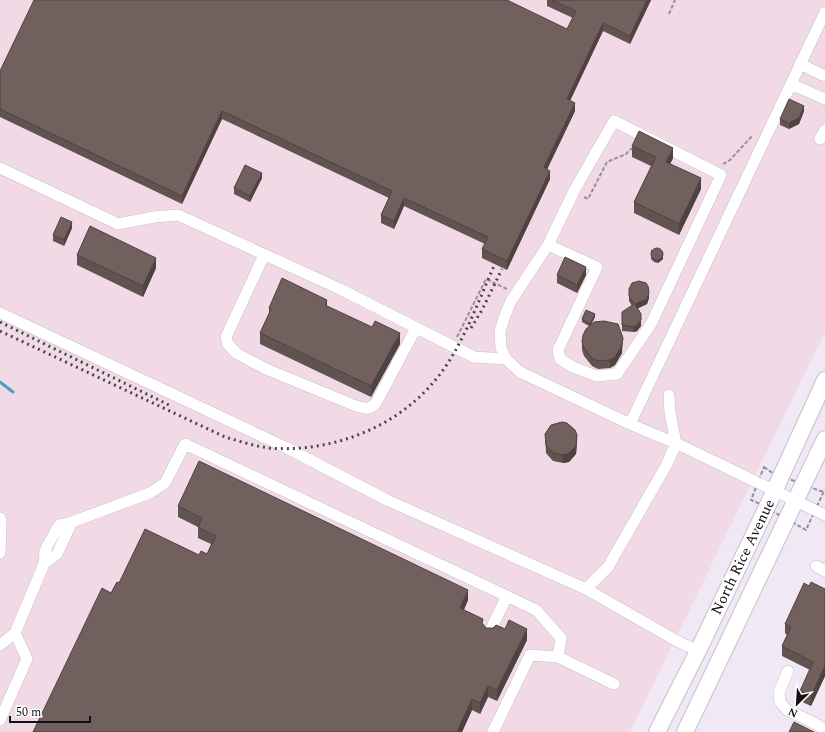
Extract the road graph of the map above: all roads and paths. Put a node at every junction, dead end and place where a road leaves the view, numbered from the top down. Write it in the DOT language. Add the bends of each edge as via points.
graph roads {
  1 [pos="675,0"];
  2 [pos="825,12"];
  3 [pos="669,14"];
  4 [pos="800,64"];
  5 [pos="825,76"];
  6 [pos="791,84"];
  7 [pos="825,99"];
  8 [pos="638,133"];
  9 [pos="752,136"];
  10 [pos="0,168"];
  11 [pos="718,168"];
  12 [pos="574,192"];
  13 [pos="548,245"];
  14 [pos="264,255"];
  15 [pos="509,290"];
  16 [pos="0,313"];
  17 [pos="416,328"];
  18 [pos="453,346"];
  19 [pos="506,359"];
  20 [pos="825,380"];
  21 [pos="669,395"];
  22 [pos="630,424"];
  23 [pos="825,439"];
  24 [pos="676,443"];
  25 [pos="775,491"];
  26 [pos="795,501"];
  27 [pos="825,515"];
  28 [pos="0,518"];
  29 [pos="0,553"];
  30 [pos="586,589"];
  31 [pos="507,596"];
  32 [pos="15,633"];
  33 [pos="489,633"];
  34 [pos="0,645"];
  35 [pos="698,651"];
  36 [pos="558,657"];
  37 [pos="788,671"];
  38 [pos="614,684"];
  39 [pos="0,720"];
  40 [pos="825,729"];
  41 [pos="493,732"];
  42 [pos="657,732"];
  43 [pos="685,732"];
  1 -- 3 [label="path"];
  2 -- 4 [label="street"];
  4 -- 5 [label="street"];
  4 -- 6 [label="street"];
  6 -- 7 [label="street"];
  6 -- 22 [label="street"];
  8 -- 12 [label="path" via="635,143 626,154 607,162 588,198"];
  8 -- 12 [label="street" via="614,121"];
  8 -- 13 [label="street" via="721,175 651,324 617,374 596,376 560,359 558,350 597,267"];
  9 -- 11 [label="path" via="730,160"];
  10 -- 14 [label="street" via="118,224 178,214"];
  12 -- 13 [label="street"];
  13 -- 19 [label="street" via="510,301 500,332 501,348"];
  14 -- 17 [label="street" via="340,289"];
  14 -- 17 [label="street" via="226,337 228,344 236,353 266,369 366,410 370,409 376,403"];
  15 -- 18 [label="path" via="486,279"];
  16 -- 30 [label="street" via="287,448 387,500"];
  17 -- 18 [label="street"];
  18 -- 19 [label="street" via="474,357"];
  19 -- 22 [label="street" via="520,372"];
  20 -- 25 [label="highway, North Rice Avenue"];
  21 -- 24 [label="street"];
  22 -- 24 [label="street"];
  23 -- 26 [label="highway, North Rice Avenue"];
  24 -- 25 [label="street"];
  24 -- 30 [label="street" via="667,464 608,567"];
  25 -- 26 [label="street"];
  25 -- 35 [label="highway, North Rice Avenue"];
  26 -- 27 [label="street"];
  26 -- 43 [label="highway, North Rice Avenue"];
  28 -- 29 [label="street"];
  30 -- 35 [label="street"];
  31 -- 32 [label="street" via="185,444 165,483 150,493 72,522 57,554 44,564"];
  31 -- 33 [label="street"];
  31 -- 36 [label="street" via="536,610 561,638"];
  32 -- 34 [label="street"];
  32 -- 39 [label="street" via="26,660"];
  35 -- 42 [label="highway, North Rice Avenue"];
  36 -- 38 [label="street"];
  36 -- 41 [label="street" via="530,655"];
  37 -- 40 [label="street" via="779,692 780,702 787,710"];
}
